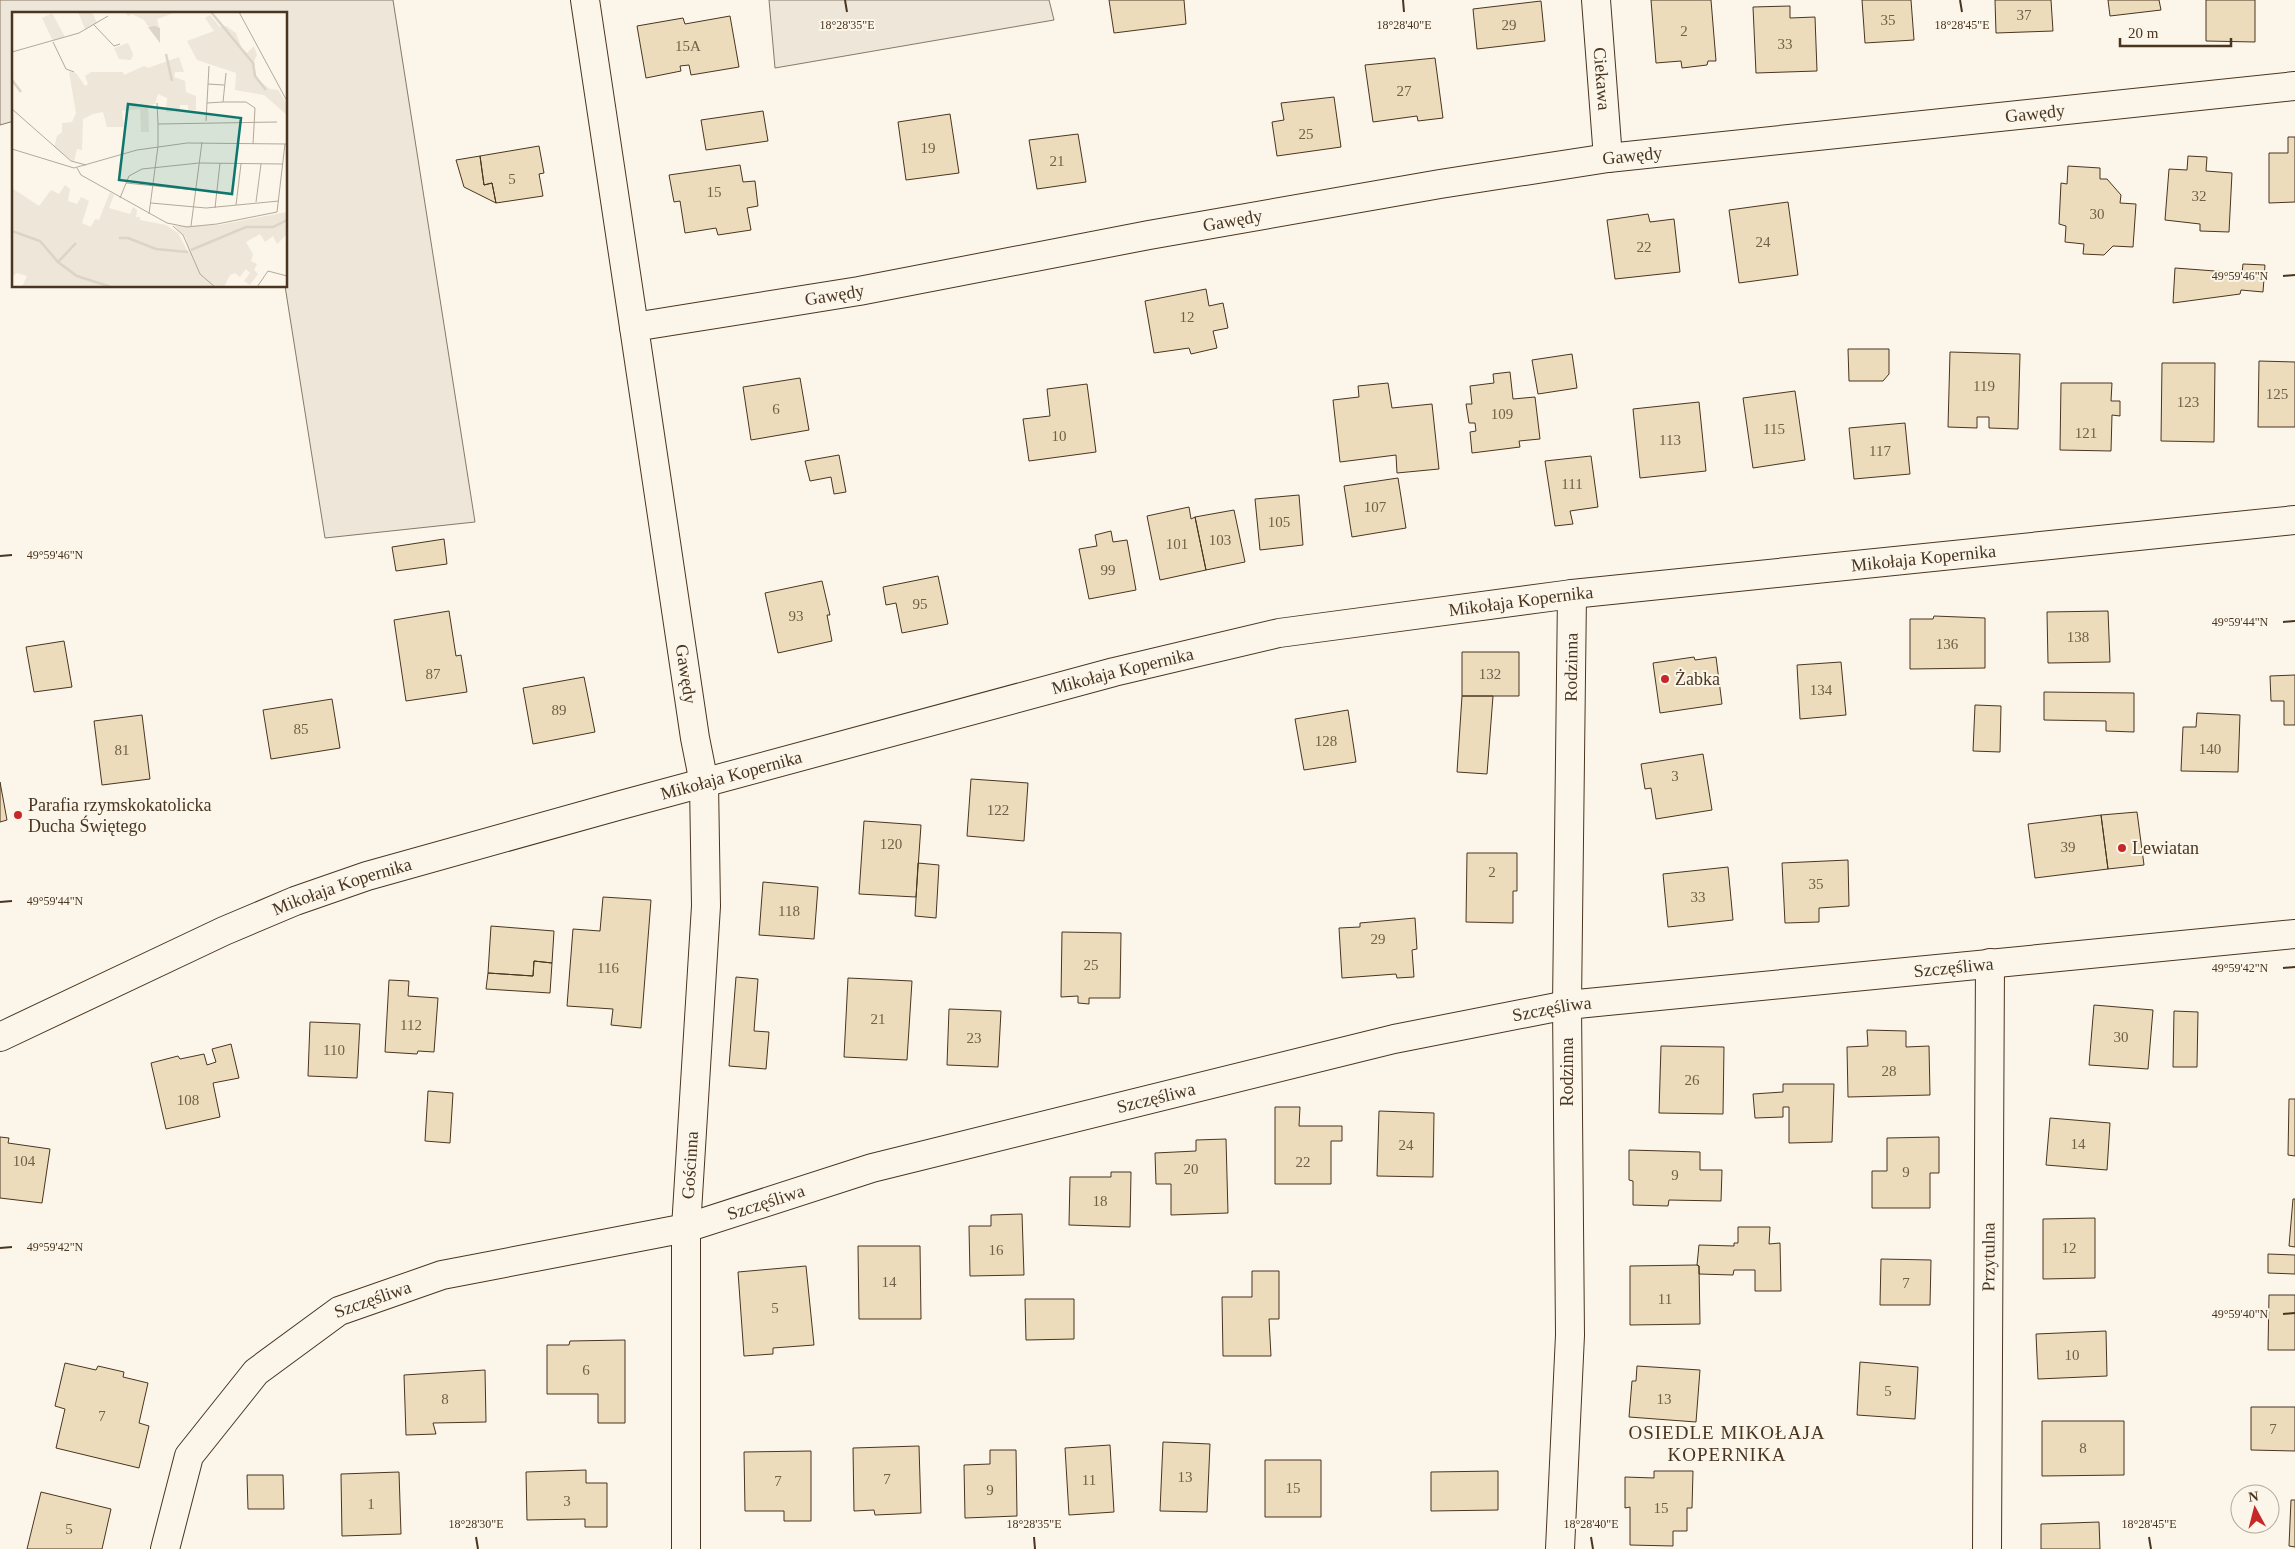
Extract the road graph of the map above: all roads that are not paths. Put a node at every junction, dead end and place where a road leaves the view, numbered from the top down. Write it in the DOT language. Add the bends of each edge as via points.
graph roads {
  1 [pos="585,0"];
  2 [pos="1596,0"];
  3 [pos="2295,86"];
  4 [pos="1608,158"];
  5 [pos="634,327"];
  6 [pos="2295,520"];
  7 [pos="1572,594"];
  8 [pos="704,783"];
  9 [pos="2295,934"];
  10 [pos="1990,963"];
  11 [pos="1567,1005"];
  12 [pos="0,1037"];
  13 [pos="686,1228"];
  14 [pos="165,1549"];
  15 [pos="686,1549"];
  16 [pos="1560,1549"];
  17 [pos="1987,1549"];
  1 -- 5 [label="street"];
  2 -- 4 [label="street, Ciekawa"];
  3 -- 4 [label="street, Gawędy"];
  4 -- 5 [label="street, Gawędy" via="1440,184 1159,233 859,291"];
  5 -- 8 [label="street, Gawędy"];
  6 -- 7 [label="street, Mikołaja Kopernika"];
  7 -- 8 [label="street, Mikołaja Kopernika" via="1279,633 1104,675"];
  7 -- 11 [label="street, Rodzinna"];
  8 -- 12 [label="street, Mikołaja Kopernika" via="376,874 294,901"];
  8 -- 13 [label="street, Gościnna" via="706,906"];
  9 -- 10 [label="street, Szczęśliwa"];
  10 -- 11 [label="street, Szczęśliwa"];
  10 -- 17 [label="street, Przytulna"];
  11 -- 13 [label="street, Szczęśliwa" via="1394,1038 872,1168"];
  11 -- 16 [label="street, Rodzinna" via="1570,1335"];
  13 -- 14 [label="street, Szczęśliwa" via="442,1275 339,1311 256,1372 188,1456"];
  13 -- 15 [label="street, Gościnna"];
}
